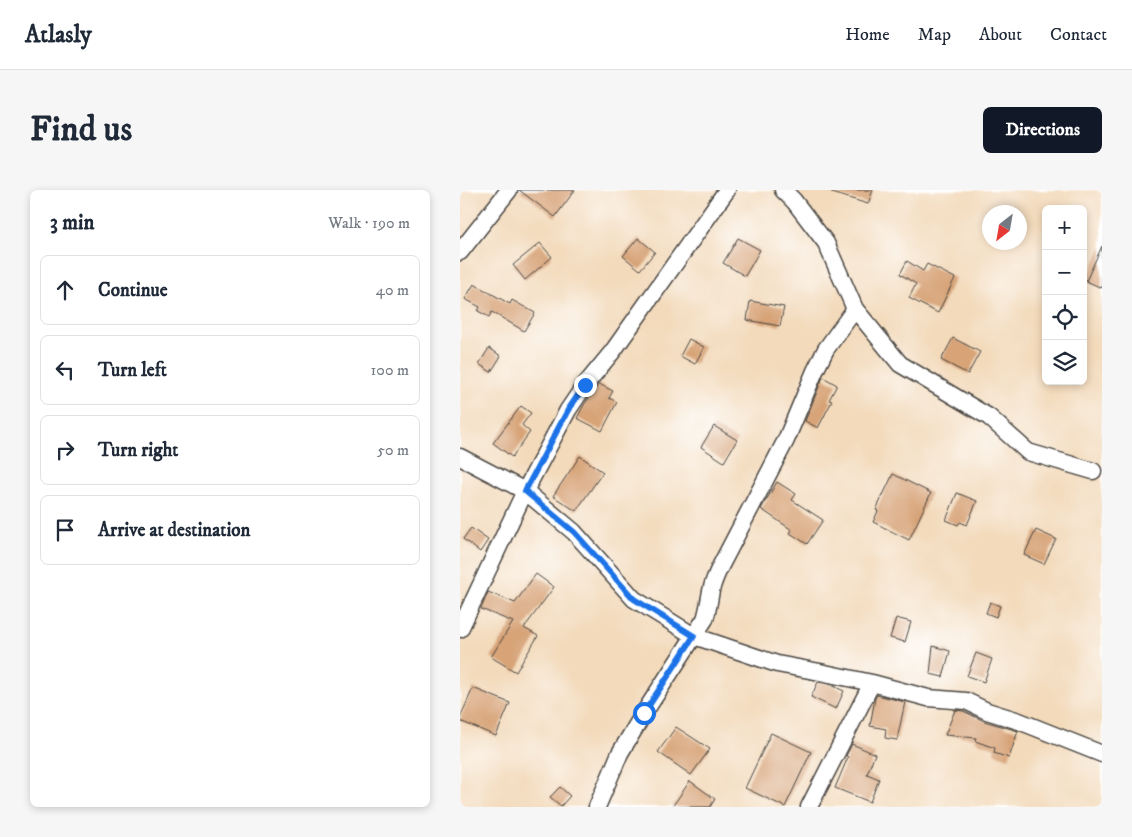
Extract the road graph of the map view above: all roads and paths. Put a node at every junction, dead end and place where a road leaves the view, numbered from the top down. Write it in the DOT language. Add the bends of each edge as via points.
graph roads {
  1 [pos="509,190"];
  2 [pos="727,190"];
  3 [pos="783,190"];
  4 [pos="460,252"];
  5 [pos="855,309"];
  6 [pos="460,456"];
  7 [pos="1093,471"];
  8 [pos="525,491"];
  9 [pos="460,629"];
  10 [pos="694,636"];
  11 [pos="872,683"];
  12 [pos="1102,754"];
  13 [pos="597,807"];
  14 [pos="809,807"];
  1 -- 4 [label="street"];
  2 -- 8 [label="street" via="568,410"];
  3 -- 5 [label="street" via="826,243"];
  5 -- 7 [label="street" via="900,364 989,418 1028,452"];
  5 -- 10 [label="street" via="814,371 786,440 717,572 709,608"];
  6 -- 8 [label="street"];
  8 -- 9 [label="street"];
  8 -- 10 [label="street" via="574,532 634,599"];
  10 -- 11 [label="street" via="777,664"];
  10 -- 13 [label="street" via="620,753"];
  11 -- 12 [label="street" via="928,698 966,701"];
  11 -- 14 [label="street"];
}
